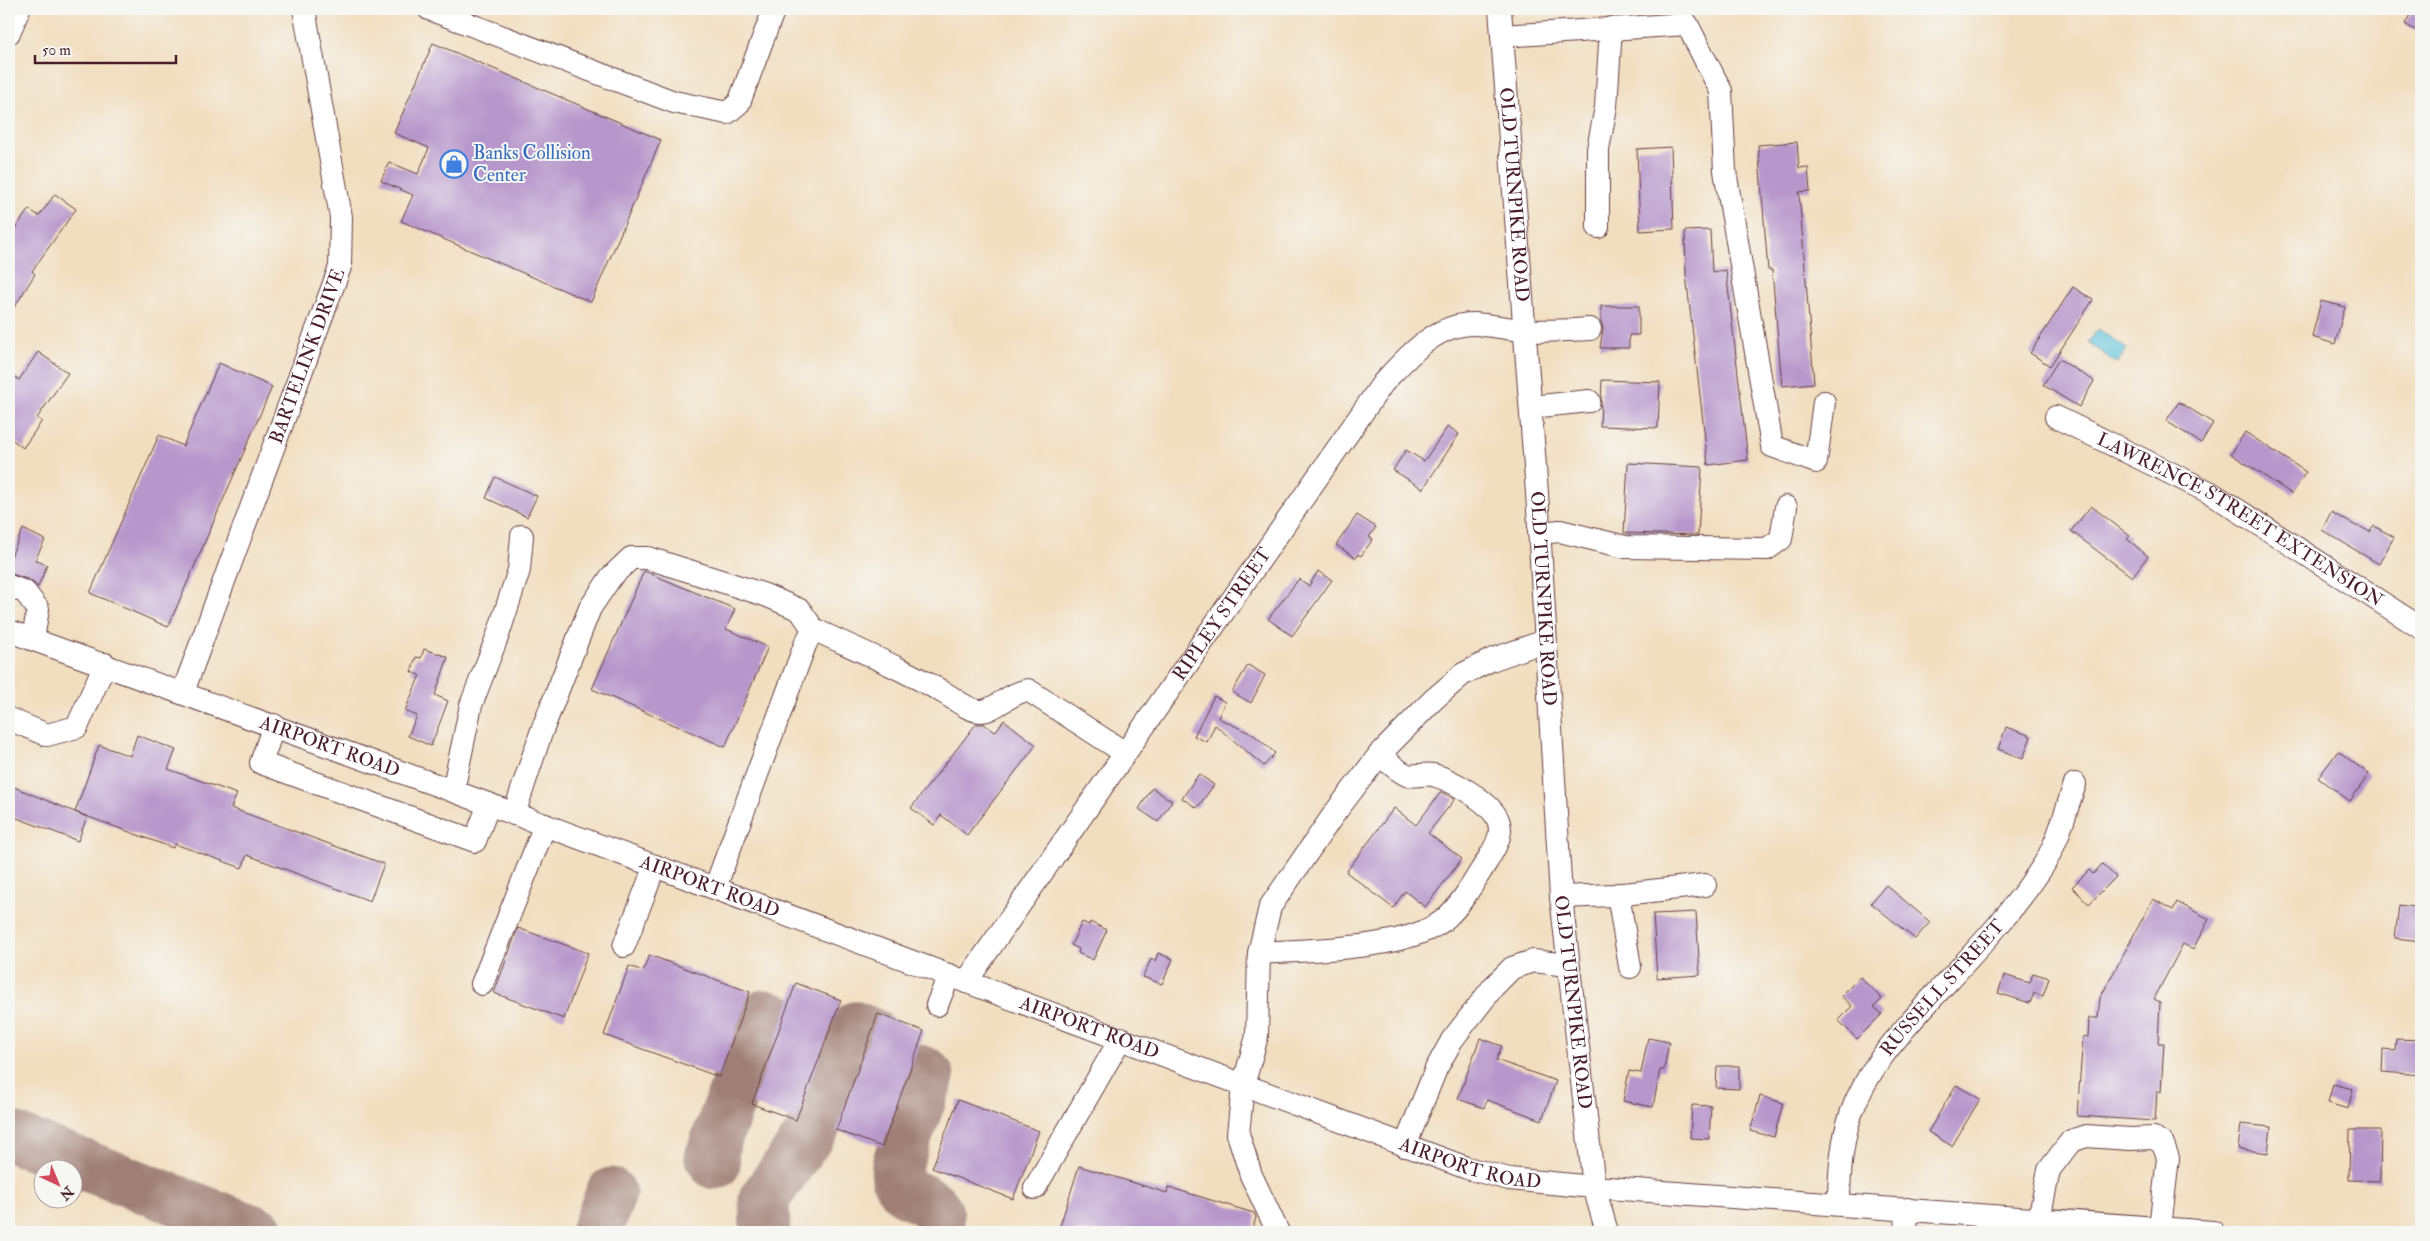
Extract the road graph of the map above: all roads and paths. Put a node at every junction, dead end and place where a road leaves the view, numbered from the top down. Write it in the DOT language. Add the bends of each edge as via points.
graph roads {
  1 [pos="19,9"];
  2 [pos="304,9"];
  3 [pos="429,9"];
  4 [pos="774,9"];
  5 [pos="1500,9"];
  6 [pos="1611,28"];
  7 [pos="9,33"];
  8 [pos="1502,36"];
  9 [pos="1598,227"];
  10 [pos="1590,329"];
  11 [pos="1526,330"];
  12 [pos="1589,401"];
  13 [pos="1824,402"];
  14 [pos="1531,407"];
  15 [pos="2056,417"];
  16 [pos="1786,507"];
  17 [pos="1539,533"];
  18 [pos="522,536"];
  19 [pos="9,586"];
  20 [pos="2421,628"];
  21 [pos="813,629"];
  22 [pos="9,631"];
  23 [pos="33,639"];
  24 [pos="1545,641"];
  25 [pos="104,664"];
  26 [pos="183,692"];
  27 [pos="9,719"];
  28 [pos="274,725"];
  29 [pos="1125,753"];
  30 [pos="1379,755"];
  31 [pos="2075,784"];
  32 [pos="453,791"];
  33 [pos="489,804"];
  34 [pos="514,814"];
  35 [pos="545,825"];
  36 [pos="655,866"];
  37 [pos="1705,885"];
  38 [pos="714,888"];
  39 [pos="1618,894"];
  40 [pos="1560,897"];
  41 [pos="624,946"];
  42 [pos="1260,953"];
  43 [pos="1568,965"];
  44 [pos="1630,967"];
  45 [pos="957,978"];
  46 [pos="482,984"];
  47 [pos="937,1005"];
  48 [pos="1121,1038"];
  49 [pos="1244,1086"];
  50 [pos="1405,1146"];
  51 [pos="1594,1186"];
  52 [pos="1035,1188"];
  53 [pos="1839,1204"];
  54 [pos="1907,1209"];
  55 [pos="2039,1219"];
  56 [pos="2160,1228"];
  57 [pos="1278,1232"];
  58 [pos="1607,1232"];
  59 [pos="1906,1232"];
  60 [pos="2213,1232"];
  1 -- 7 [label="street"];
  2 -- 26 [label="street, BARTELINK DRIVE" via="341,217 340,267"];
  3 -- 4 [label="street" via="674,102 727,113 739,103"];
  5 -- 8 [label="street, OLD TURNPIKE ROAD"];
  6 -- 8 [label="street"];
  6 -- 9 [label="street" via="1606,107 1598,149"];
  6 -- 13 [label="street" via="1687,24 1720,91 1725,171 1772,446 1816,462"];
  8 -- 11 [label="street, OLD TURNPIKE ROAD"];
  10 -- 11 [label="street, RIPLEY STREET"];
  11 -- 14 [label="street, OLD TURNPIKE ROAD"];
  11 -- 29 [label="street, RIPLEY STREET" via="1473,324 1451,328 1414,351 1389,376"];
  12 -- 14 [label="street"];
  14 -- 17 [label="street, OLD TURNPIKE ROAD"];
  15 -- 20 [label="street, LAWRENCE STREET EXTENSION" via="2211,493"];
  16 -- 17 [label="street" via="1781,539 1767,549 1625,547 1560,531"];
  17 -- 24 [label="street, OLD TURNPIKE ROAD"];
  18 -- 32 [label="street" via="519,570 471,705"];
  19 -- 23 [label="street" via="25,592 38,609"];
  21 -- 29 [label="street" via="980,711 993,708 1015,692 1028,690"];
  21 -- 34 [label="street" via="800,610 765,596 648,558 631,558 610,577 590,608 541,733"];
  21 -- 38 [label="street" via="804,645"];
  22 -- 23 [label="street, AIRPORT ROAD"];
  23 -- 25 [label="street, AIRPORT ROAD"];
  24 -- 30 [label="street" via="1491,660 1463,674"];
  24 -- 40 [label="street, OLD TURNPIKE ROAD"];
  25 -- 26 [label="street, AIRPORT ROAD"];
  25 -- 27 [label="street" via="77,727 47,735"];
  26 -- 28 [label="street, AIRPORT ROAD"];
  28 -- 32 [label="street, AIRPORT ROAD"];
  28 -- 33 [label="street" via="261,763 475,841"];
  29 -- 45 [label="street, RIPLEY STREET"];
  30 -- 42 [label="street" via="1270,907"];
  30 -- 42 [label="street" via="1405,774 1432,774 1449,780 1494,813 1500,827 1500,839 1492,853 1447,917 1431,928 1406,938 1359,945"];
  31 -- 53 [label="street, RUSSELL STREET" via="2060,829 2041,870 2014,907 1896,1038 1871,1074 1846,1132 1839,1172"];
  32 -- 33 [label="street, AIRPORT ROAD"];
  33 -- 34 [label="street, AIRPORT ROAD"];
  34 -- 35 [label="street, AIRPORT ROAD"];
  35 -- 36 [label="street, AIRPORT ROAD"];
  35 -- 46 [label="street"];
  36 -- 38 [label="street, AIRPORT ROAD"];
  36 -- 41 [label="street"];
  37 -- 39 [label="street"];
  38 -- 45 [label="street, AIRPORT ROAD"];
  39 -- 40 [label="street"];
  39 -- 44 [label="street"];
  40 -- 43 [label="street, OLD TURNPIKE ROAD"];
  42 -- 49 [label="street" via="1256,1036"];
  43 -- 50 [label="street" via="1533,962 1512,968 1494,986 1452,1040 1436,1069"];
  43 -- 51 [label="street, OLD TURNPIKE ROAD"];
  45 -- 47 [label="street, RIPLEY STREET"];
  45 -- 48 [label="street, AIRPORT ROAD"];
  48 -- 49 [label="street, AIRPORT ROAD"];
  48 -- 52 [label="street"];
  49 -- 50 [label="street, AIRPORT ROAD"];
  49 -- 57 [label="street" via="1238,1134 1251,1176"];
  50 -- 51 [label="street, AIRPORT ROAD" via="1509,1179"];
  51 -- 53 [label="street, AIRPORT ROAD"];
  51 -- 58 [label="street, OLD TURNPIKE ROAD"];
  53 -- 54 [label="street, AIRPORT ROAD"];
  54 -- 55 [label="street, AIRPORT ROAD"];
  54 -- 59 [label="street"];
  55 -- 56 [label="street, AIRPORT ROAD"];
  55 -- 56 [label="street" via="2049,1170 2071,1141 2086,1136 2154,1138 2163,1144 2168,1158"];
  56 -- 60 [label="street, AIRPORT ROAD"];
}
